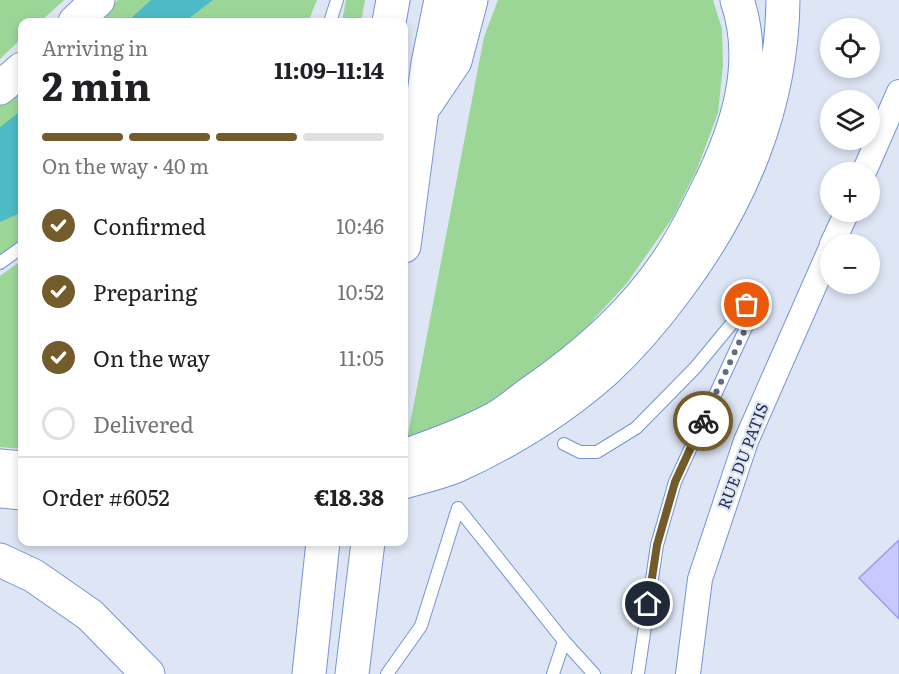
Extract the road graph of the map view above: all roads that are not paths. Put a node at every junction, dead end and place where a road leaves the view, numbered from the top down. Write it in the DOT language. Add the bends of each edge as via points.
graph roads {
  1 [pos="98,0"];
  2 [pos="337,0"];
  3 [pos="393,0"];
  4 [pos="441,0"];
  5 [pos="471,0"];
  6 [pos="737,0"];
  7 [pos="783,0"];
  8 [pos="79,18"];
  9 [pos="331,18"];
  10 [pos="390,18"];
  11 [pos="18,72"];
  12 [pos="0,88"];
  13 [pos="899,92"];
  14 [pos="422,110"];
  15 [pos="868,162"];
  16 [pos="408,216"];
  17 [pos="18,250"];
  18 [pos="0,263"];
  19 [pos="820,274"];
  20 [pos="564,444"];
  21 [pos="408,455"];
  22 [pos="0,466"];
  23 [pos="18,468"];
  24 [pos="408,481"];
  25 [pos="0,491"];
  26 [pos="18,493"];
  27 [pos="323,546"];
  28 [pos="368,546"];
  29 [pos="0,560"];
  30 [pos="564,641"];
  31 [pos="148,674"];
  32 [pos="309,674"];
  33 [pos="352,674"];
  34 [pos="387,674"];
  35 [pos="553,674"];
  36 [pos="594,674"];
  37 [pos="638,674"];
  38 [pos="688,674"];
  1 -- 8 [label="highway"];
  2 -- 9 [label="lane"];
  3 -- 10 [label="highway"];
  4 -- 14 [label="highway"];
  5 -- 14 [label="highway" via="455,61"];
  6 -- 21 [label="highway" via="746,39 739,112 721,163 669,260 642,296 579,359 489,421"];
  7 -- 24 [label="highway" via="770,100 745,176 707,247 646,330 604,372 520,432 454,467"];
  11 -- 12 [label="highway"];
  13 -- 15 [label="street"];
  14 -- 16 [label="highway"];
  17 -- 18 [label="lane"];
  19 -- 38 [label="street, RUE DU PATIS" via="743,452 700,579"];
  20 -- 37 [label="lane" via="580,452 597,452 636,428 695,368 747,305 755,308 675,482 657,545"];
  22 -- 23 [label="highway"];
  25 -- 26 [label="highway"];
  27 -- 32 [label="highway"];
  28 -- 33 [label="highway"];
  29 -- 31 [label="highway" via="34,576 90,615"];
  30 -- 34 [label="lane" via="458,508 421,626"];
  30 -- 35 [label="lane"];
  30 -- 36 [label="lane"];
}
